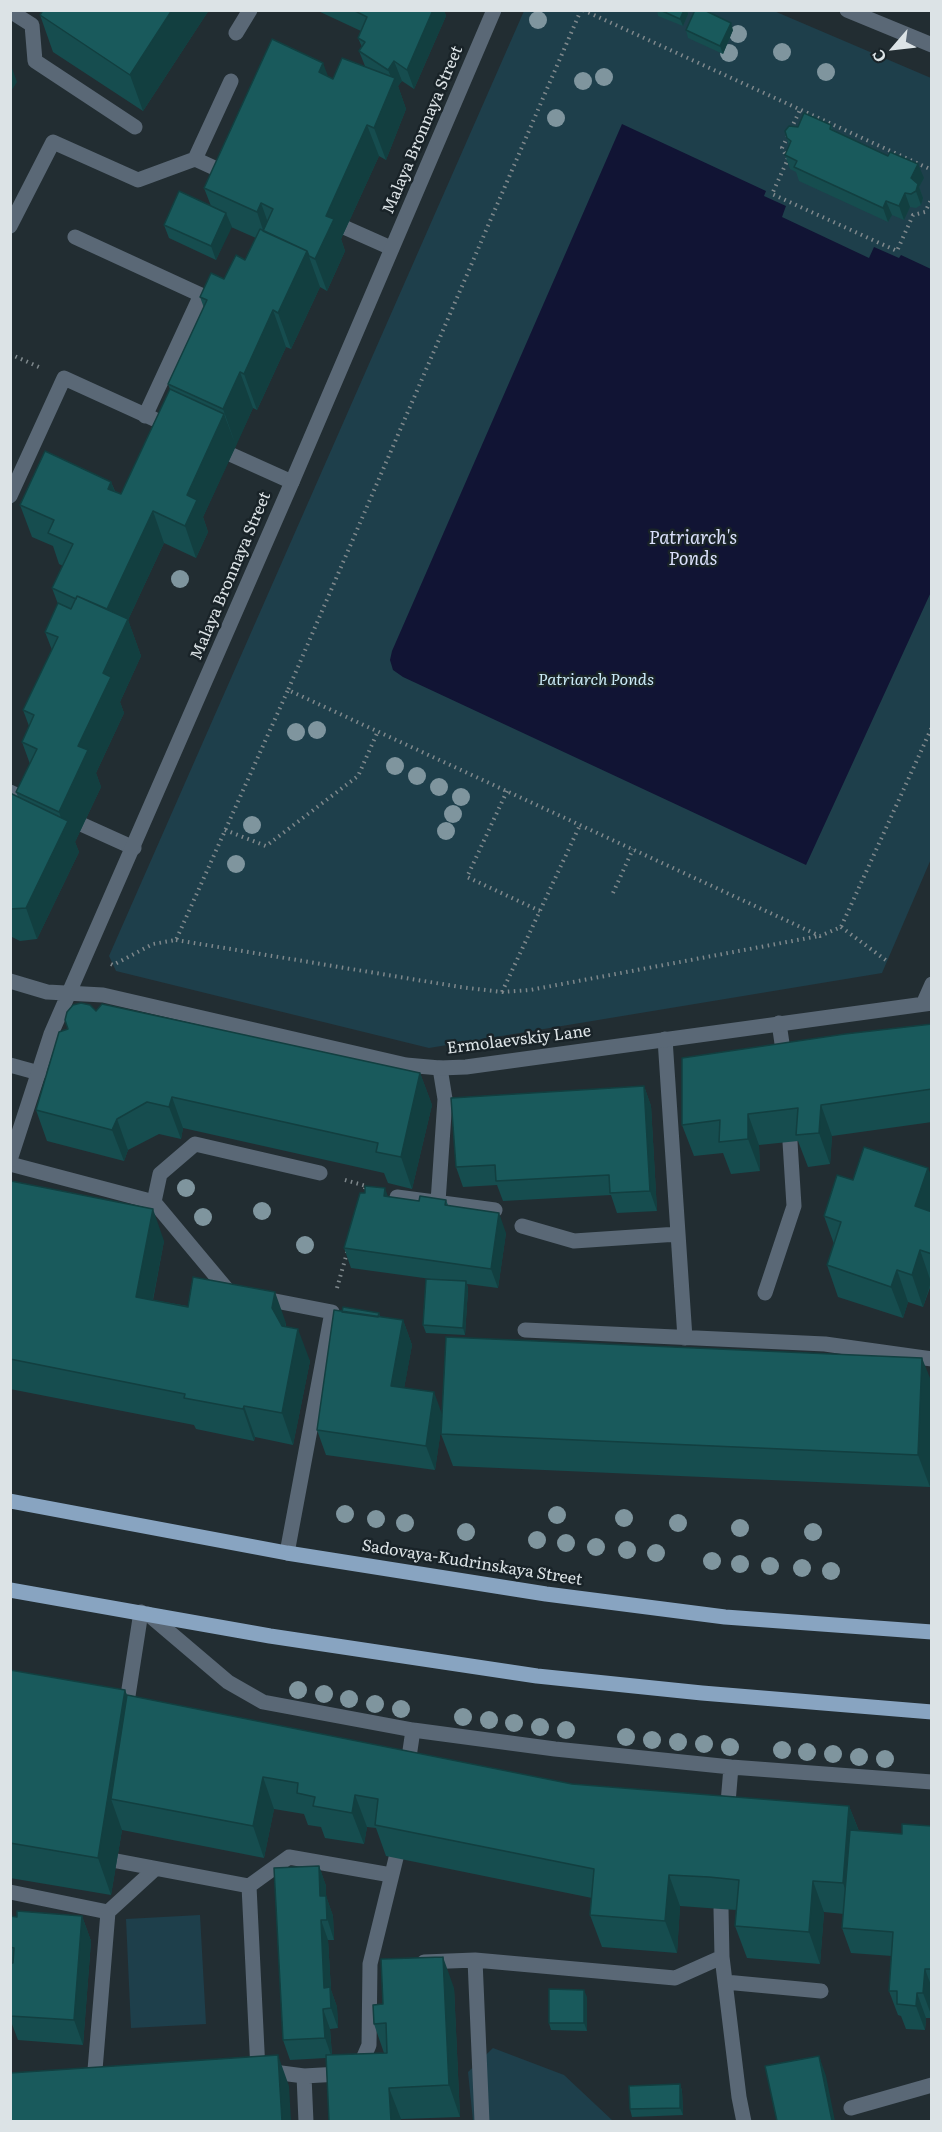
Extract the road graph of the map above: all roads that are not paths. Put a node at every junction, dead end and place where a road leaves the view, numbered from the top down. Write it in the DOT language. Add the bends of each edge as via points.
graph roads {
  1 [pos="250,10"];
  2 [pos="494,10"];
  3 [pos="847,10"];
  4 [pos="10,11"];
  5 [pos="236,33"];
  6 [pos="932,45"];
  7 [pos="231,81"];
  8 [pos="135,127"];
  9 [pos="195,159"];
  10 [pos="235,177"];
  11 [pos="12,218"];
  12 [pos="346,228"];
  13 [pos="75,237"];
  14 [pos="391,249"];
  15 [pos="145,416"];
  16 [pos="167,425"];
  17 [pos="232,455"];
  18 [pos="292,482"];
  19 [pos="10,496"];
  20 [pos="10,792"];
  21 [pos="40,806"];
  22 [pos="83,825"];
  23 [pos="134,848"];
  24 [pos="10,981"];
  25 [pos="932,984"];
  26 [pos="70,994"];
  27 [pos="928,1003"];
  28 [pos="779,1023"];
  29 [pos="664,1039"];
  30 [pos="10,1065"];
  31 [pos="440,1068"];
  32 [pos="39,1073"];
  33 [pos="786,1076"];
  34 [pos="790,1142"];
  35 [pos="10,1162"];
  36 [pos="320,1173"];
  37 [pos="397,1197"];
  38 [pos="154,1202"];
  39 [pos="438,1202"];
  40 [pos="495,1210"];
  41 [pos="522,1226"];
  42 [pos="678,1234"];
  43 [pos="765,1293"];
  44 [pos="525,1330"];
  45 [pos="685,1338"];
  46 [pos="932,1359"];
  47 [pos="10,1501"];
  48 [pos="287,1553"];
  49 [pos="10,1590"];
  50 [pos="145,1613"];
  51 [pos="932,1632"];
  52 [pos="932,1712"];
  53 [pos="123,1724"];
  54 [pos="413,1730"];
  55 [pos="731,1767"];
  56 [pos="406,1780"];
  57 [pos="932,1782"];
  58 [pos="726,1826"];
  59 [pos="396,1858"];
  60 [pos="117,1861"];
  61 [pos="155,1869"];
  62 [pos="391,1875"];
  63 [pos="249,1886"];
  64 [pos="10,1892"];
  65 [pos="97,1892"];
  66 [pos="721,1909"];
  67 [pos="101,1911"];
  68 [pos="722,1957"];
  69 [pos="475,1960"];
  70 [pos="405,1962"];
  71 [pos="725,1982"];
  72 [pos="821,1991"];
  73 [pos="304,2076"];
  74 [pos="932,2085"];
  75 [pos="82,2092"];
  76 [pos="851,2108"];
  77 [pos="306,2121"];
  78 [pos="482,2121"];
  79 [pos="744,2121"];
  1 -- 5 [label="street"];
  2 -- 14 [label="street, Malaya Bronnaya Street"];
  3 -- 6 [label="street"];
  4 -- 8 [label="street" via="32,25 35,61"];
  7 -- 9 [label="street"];
  9 -- 10 [label="street"];
  9 -- 11 [label="street" via="138,180 53,142"];
  12 -- 14 [label="street"];
  13 -- 15 [label="street" via="201,295"];
  14 -- 18 [label="street, Malaya Bronnaya Street"];
  15 -- 16 [label="street"];
  15 -- 19 [label="street" via="64,378"];
  17 -- 18 [label="street"];
  18 -- 23 [label="street, Malaya Bronnaya Street"];
  20 -- 21 [label="street"];
  22 -- 23 [label="street"];
  23 -- 26 [label="street, Malaya Bronnaya Street"];
  24 -- 26 [label="street, Ermolaevskiy Lane"];
  25 -- 27 [label="street"];
  26 -- 31 [label="street, Ermolaevskiy Lane" via="103,995 406,1065"];
  26 -- 32 [label="street, Malaya Bronnaya Street" via="51,1034"];
  27 -- 28 [label="street, Ermolaevskiy Lane"];
  28 -- 29 [label="street, Ermolaevskiy Lane"];
  28 -- 33 [label="street"];
  29 -- 31 [label="street, Ermolaevskiy Lane"];
  29 -- 42 [label="street"];
  30 -- 32 [label="street"];
  31 -- 39 [label="street" via="445,1098"];
  32 -- 35 [label="street, Malaya Bronnaya Street"];
  34 -- 43 [label="street" via="794,1206"];
  35 -- 38 [label="street"];
  36 -- 38 [label="street" via="195,1144 160,1174"];
  37 -- 39 [label="street"];
  38 -- 48 [label="street" via="230,1293 332,1312"];
  39 -- 40 [label="street"];
  41 -- 42 [label="street" via="574,1241"];
  42 -- 45 [label="street"];
  44 -- 45 [label="street"];
  45 -- 46 [label="street" via="825,1344"];
  47 -- 48 [label="main road, Sadovaya-Kudrinskaya Street"];
  48 -- 51 [label="main road, Sadovaya-Kudrinskaya Street" via="546,1594 725,1617"];
  49 -- 50 [label="main road"];
  50 -- 52 [label="main road" via="537,1676"];
  50 -- 53 [label="street"];
  50 -- 54 [label="street" via="228,1682 263,1702"];
  54 -- 55 [label="street"];
  54 -- 56 [label="street"];
  55 -- 57 [label="street"];
  55 -- 58 [label="street"];
  59 -- 62 [label="street"];
  60 -- 61 [label="street"];
  61 -- 63 [label="street"];
  61 -- 67 [label="street"];
  62 -- 63 [label="street" via="289,1857"];
  62 -- 73 [label="street" via="376,1964 369,2045 357,2073"];
  63 -- 73 [label="street" via="252,2072 273,2070"];
  64 -- 67 [label="street"];
  65 -- 67 [label="street"];
  66 -- 68 [label="street"];
  67 -- 75 [label="street" via="100,2082 81,2083"];
  68 -- 69 [label="street" via="675,1978"];
  68 -- 71 [label="street"];
  69 -- 70 [label="street"];
  69 -- 78 [label="street"];
  71 -- 72 [label="street"];
  71 -- 79 [label="street"];
  73 -- 77 [label="street"];
  74 -- 76 [label="street"];
}
